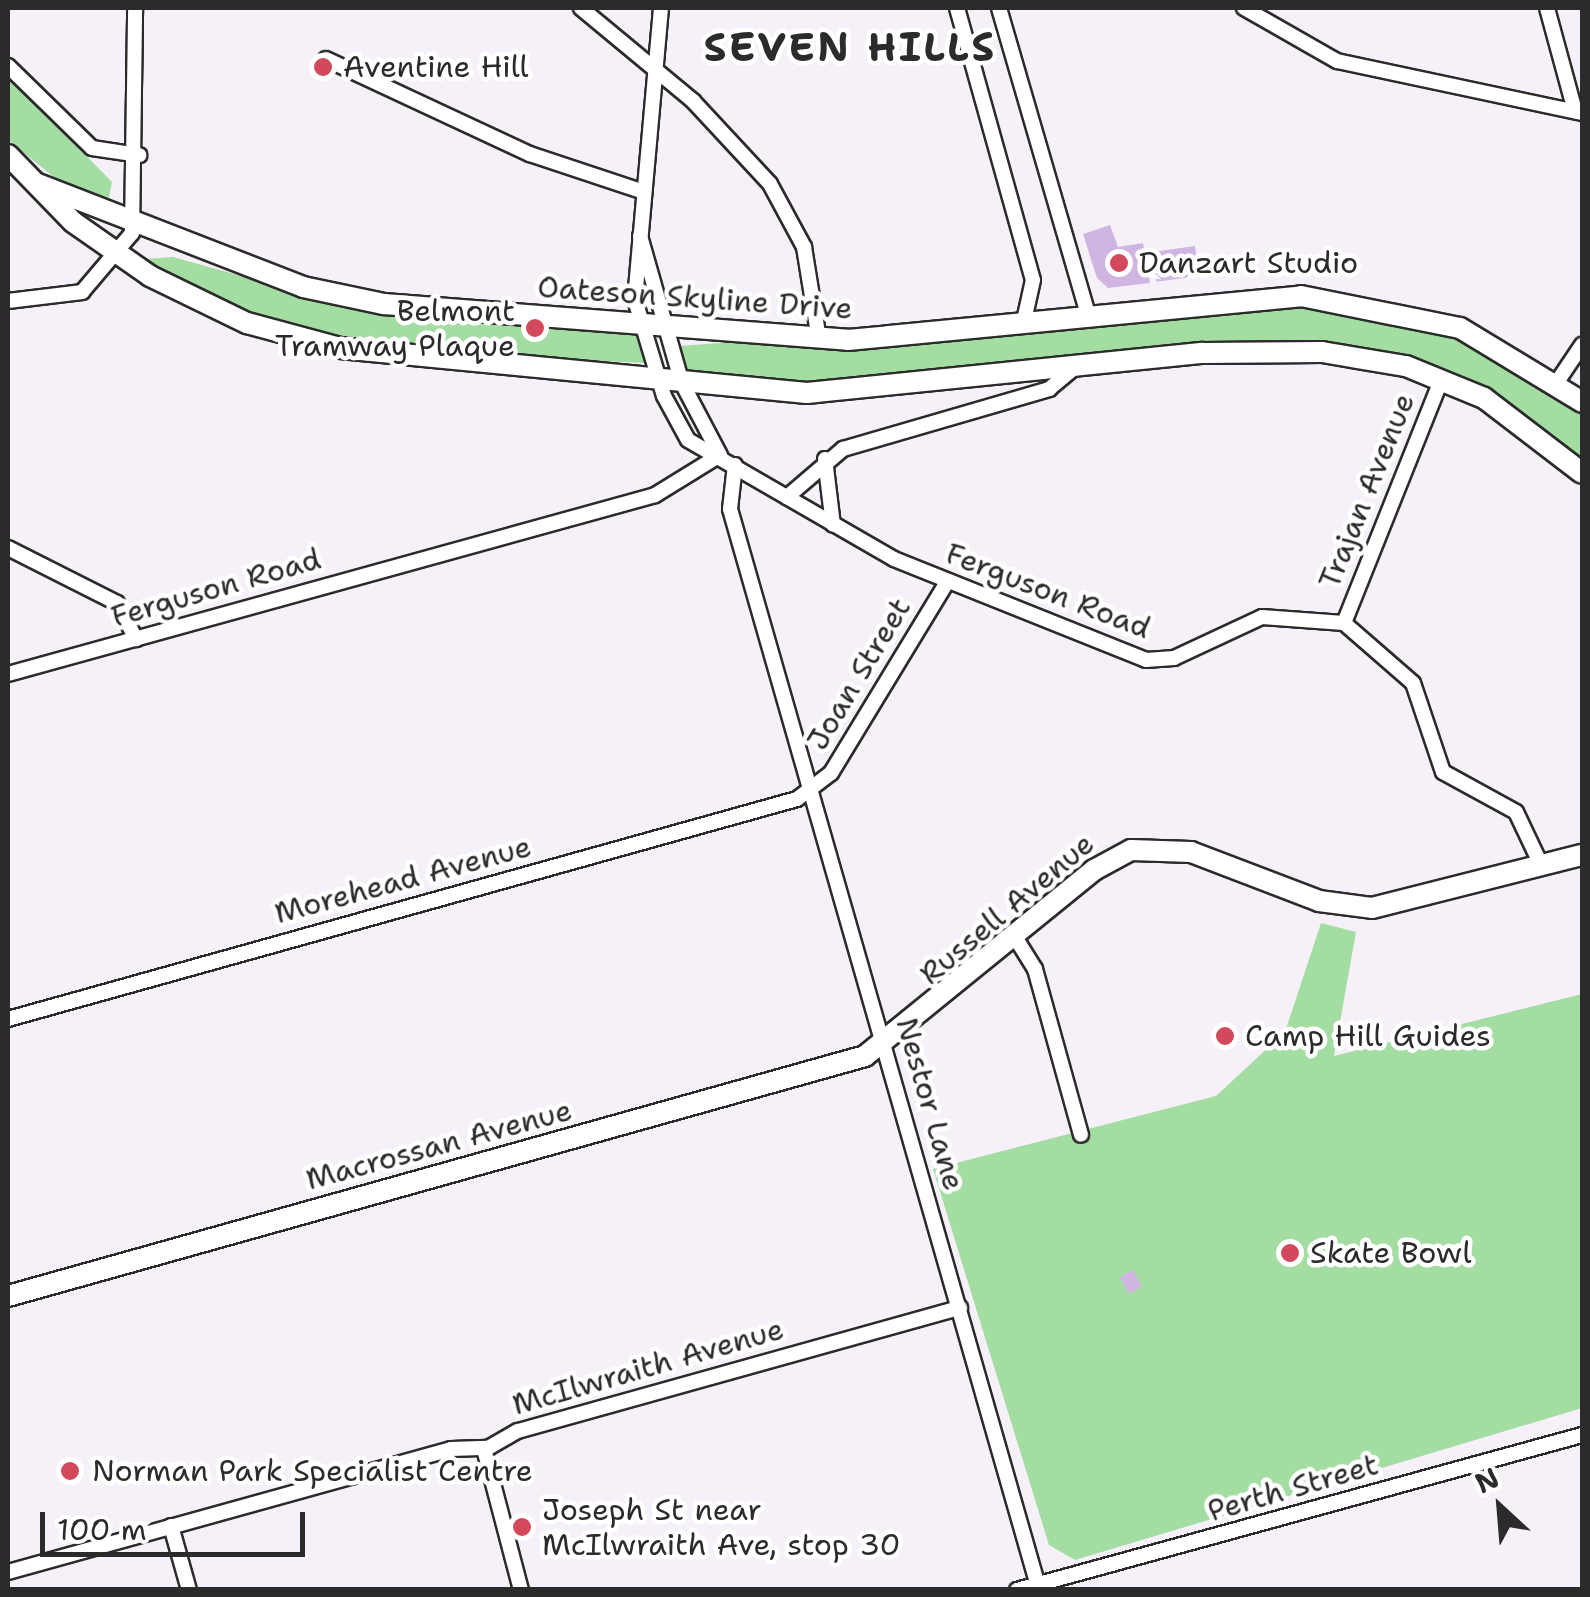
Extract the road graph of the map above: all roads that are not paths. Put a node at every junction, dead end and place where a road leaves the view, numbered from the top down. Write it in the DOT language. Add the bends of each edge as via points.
graph roads {
  1 [pos="135,8"];
  2 [pos="581,8"];
  3 [pos="660,8"];
  4 [pos="957,8"];
  5 [pos="999,8"];
  6 [pos="1244,8"];
  7 [pos="1547,8"];
  8 [pos="326,59"];
  9 [pos="8,66"];
  10 [pos="654,70"];
  11 [pos="1579,112"];
  12 [pos="8,155"];
  13 [pos="139,156"];
  14 [pos="38,184"];
  15 [pos="644,192"];
  16 [pos="133,228"];
  17 [pos="640,236"];
  18 [pos="119,257"];
  19 [pos="8,302"];
  20 [pos="1089,318"];
  21 [pos="1024,325"];
  22 [pos="642,329"];
  23 [pos="666,332"];
  24 [pos="819,340"];
  25 [pos="1582,345"];
  26 [pos="1074,368"];
  27 [pos="658,380"];
  28 [pos="1440,380"];
  29 [pos="682,382"];
  30 [pos="1557,382"];
  31 [pos="1582,402"];
  32 [pos="720,454"];
  33 [pos="826,459"];
  34 [pos="735,465"];
  35 [pos="1582,473"];
  36 [pos="787,498"];
  37 [pos="833,525"];
  38 [pos="8,548"];
  39 [pos="948,582"];
  40 [pos="1344,622"];
  41 [pos="136,639"];
  42 [pos="8,674"];
  43 [pos="812,791"];
  44 [pos="1582,856"];
  45 [pos="1541,866"];
  46 [pos="1016,937"];
  47 [pos="8,1018"];
  48 [pos="885,1046"];
  49 [pos="1081,1136"];
  50 [pos="8,1296"];
  51 [pos="960,1308"];
  52 [pos="1582,1434"];
  53 [pos="484,1449"];
  54 [pos="172,1526"];
  55 [pos="8,1572"];
  56 [pos="1038,1586"];
  57 [pos="189,1590"];
  58 [pos="520,1590"];
  59 [pos="1017,1590"];
  1 -- 13 [label="street"];
  2 -- 10 [label="street"];
  3 -- 10 [label="street, Ferguson Road"];
  4 -- 21 [label="street" via="1033,280"];
  5 -- 20 [label="street"];
  6 -- 11 [label="street" via="1337,61"];
  7 -- 11 [label="street"];
  8 -- 15 [label="street" via="530,154"];
  9 -- 13 [label="street" via="92,148"];
  10 -- 15 [label="street, Ferguson Road"];
  10 -- 24 [label="street" via="745,153 791,215"];
  12 -- 14 [label="main road, Oateson Skyline Drive"];
  13 -- 16 [label="street"];
  14 -- 16 [label="main road, Oateson Skyline Drive"];
  14 -- 18 [label="main road, Oateson Skyline Drive"];
  15 -- 17 [label="street, Ferguson Road"];
  16 -- 18 [label="street"];
  16 -- 22 [label="main road, Oateson Skyline Drive" via="324,293"];
  17 -- 22 [label="street, Ferguson Road" via="634,291"];
  17 -- 23 [label="street, Ferguson Road"];
  18 -- 19 [label="street" via="75,296"];
  18 -- 27 [label="main road, Oateson Skyline Drive" via="222,312 315,343"];
  20 -- 21 [label="main road, Oateson Skyline Drive"];
  20 -- 30 [label="main road, Oateson Skyline Drive" via="1286,296 1359,302 1485,338"];
  21 -- 24 [label="main road, Oateson Skyline Drive"];
  22 -- 23 [label="main road, Oateson Skyline Drive"];
  22 -- 27 [label="street, Ferguson Road"];
  23 -- 24 [label="main road, Oateson Skyline Drive"];
  23 -- 29 [label="street, Ferguson Road"];
  25 -- 30 [label="street"];
  26 -- 28 [label="main road, Oateson Skyline Drive" via="1286,350 1375,359"];
  26 -- 29 [label="main road, Oateson Skyline Drive" via="833,393"];
  26 -- 33 [label="street, Oateson Skyline Drive" via="1049,389"];
  27 -- 29 [label="main road, Oateson Skyline Drive"];
  27 -- 32 [label="street, Ferguson Road" via="688,440"];
  28 -- 35 [label="main road, Oateson Skyline Drive" via="1510,414"];
  28 -- 40 [label="street, Trajan Avenue"];
  29 -- 32 [label="street, Ferguson Road"];
  30 -- 31 [label="main road, Oateson Skyline Drive"];
  32 -- 34 [label="street, Ferguson Road"];
  32 -- 41 [label="street, Ferguson Road" via="655,495"];
  33 -- 36 [label="street, Oateson Skyline Drive"];
  33 -- 37 [label="street"];
  34 -- 36 [label="street, Ferguson Road"];
  34 -- 43 [label="street, Nestor Lane" via="730,509"];
  36 -- 37 [label="street, Ferguson Road"];
  37 -- 39 [label="street, Ferguson Road"];
  38 -- 41 [label="street" via="117,603"];
  39 -- 40 [label="street, Ferguson Road" via="1154,661 1262,617"];
  39 -- 43 [label="street, Joan Street"];
  40 -- 45 [label="street" via="1413,683 1443,772 1516,812"];
  41 -- 42 [label="street, Ferguson Road"];
  43 -- 47 [label="street, Morehead Avenue"];
  43 -- 48 [label="street, Nestor Lane"];
  44 -- 45 [label="main road, Russell Avenue"];
  45 -- 46 [label="main road, Russell Avenue" via="1405,904 1354,908 1191,852 1142,847 1106,861"];
  46 -- 48 [label="main road, Russell Avenue"];
  46 -- 49 [label="street" via="1034,968"];
  48 -- 50 [label="main road, Macrossan Avenue"];
  48 -- 51 [label="street, Nestor Lane"];
  51 -- 53 [label="street, McIlwraith Avenue" via="518,1431"];
  51 -- 56 [label="street, Nestor Lane"];
  52 -- 56 [label="street, Perth Street"];
  53 -- 54 [label="street, McIlwraith Avenue" via="451,1449"];
  53 -- 58 [label="street"];
  54 -- 55 [label="street, McIlwraith Avenue"];
  54 -- 57 [label="street"];
  56 -- 59 [label="street, Perth Street"];
}
